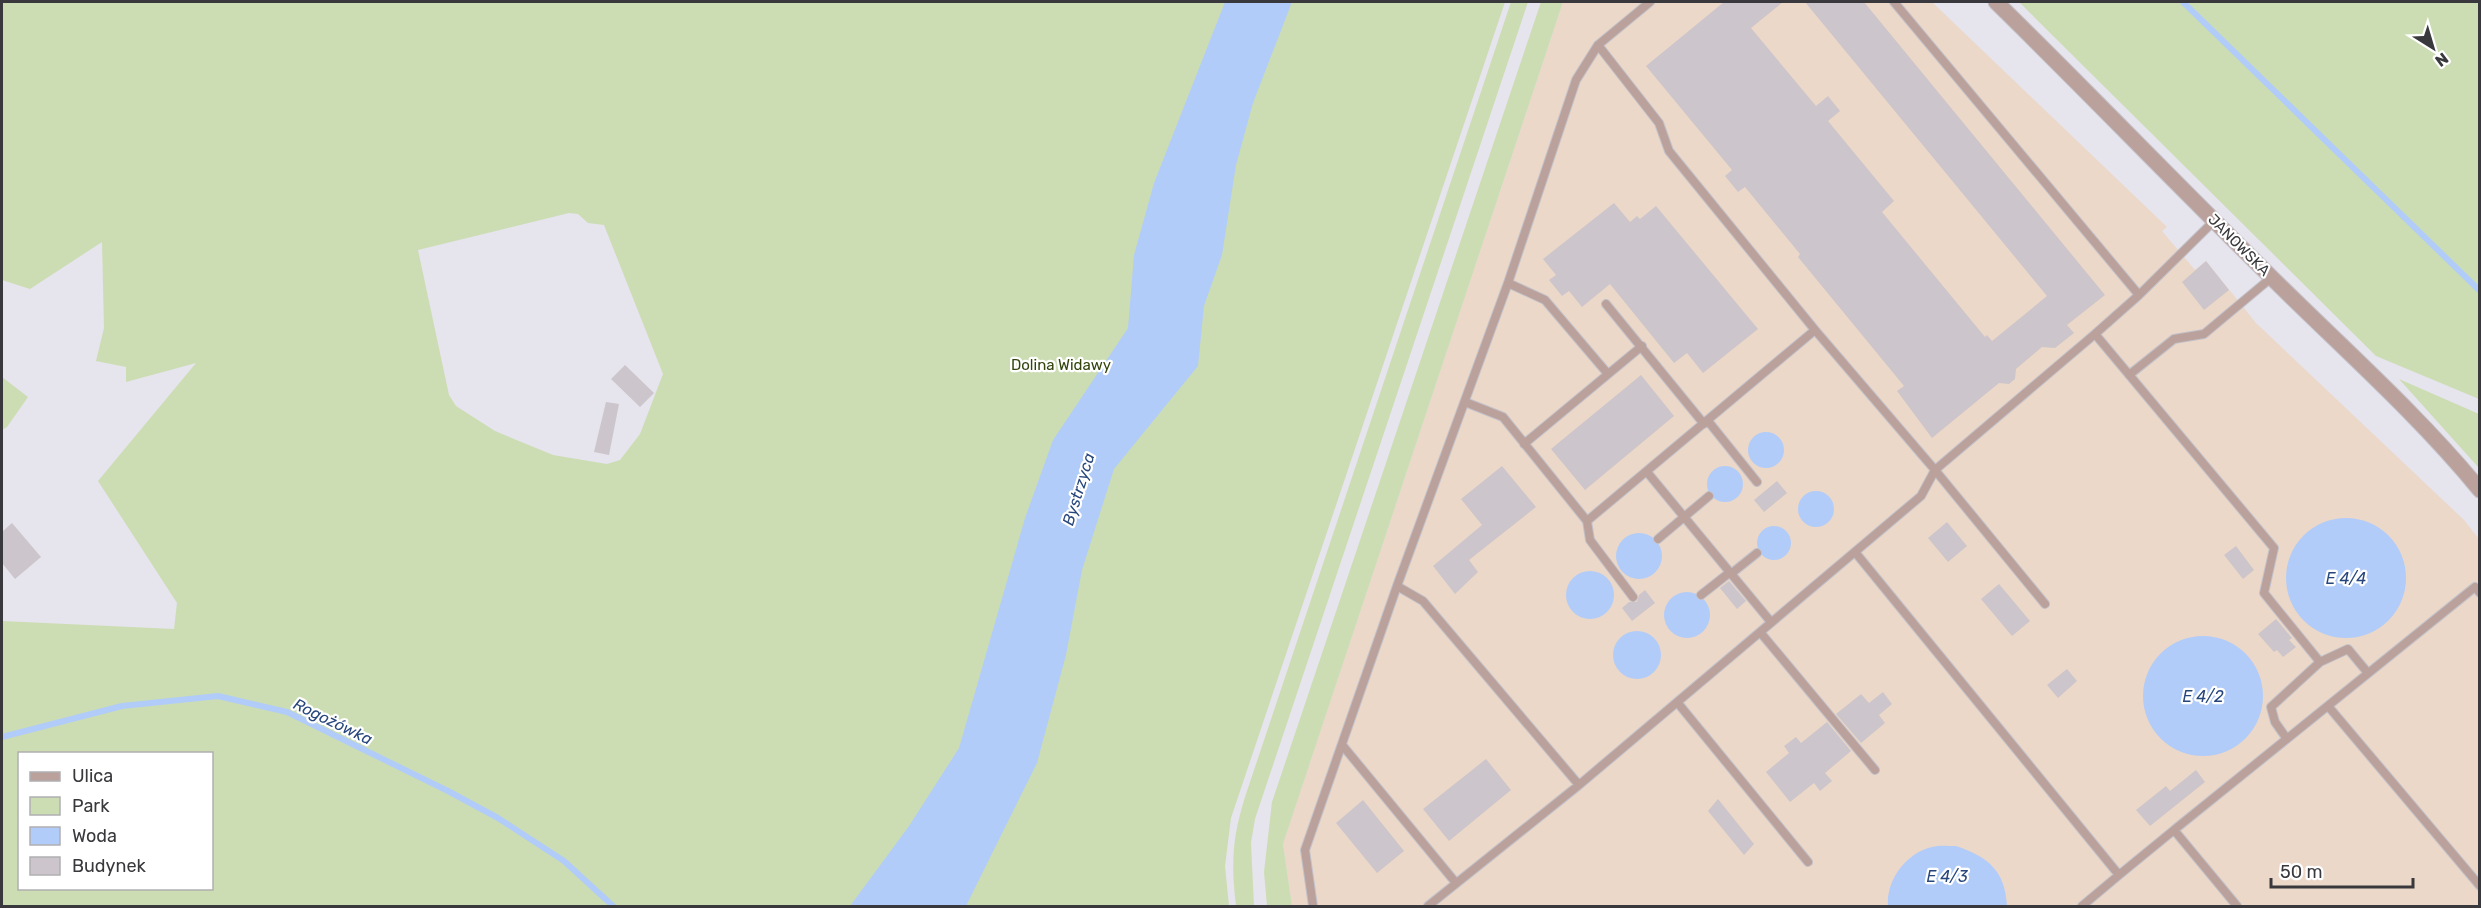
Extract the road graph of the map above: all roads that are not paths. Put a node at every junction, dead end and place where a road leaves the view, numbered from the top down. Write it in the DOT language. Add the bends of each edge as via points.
graph roads {
  1 [pos="1650,2"];
  2 [pos="1894,2"];
  3 [pos="1996,2"];
  4 [pos="1598,45"];
  5 [pos="2215,220"];
  6 [pos="2271,278"];
  7 [pos="1508,283"];
  8 [pos="2139,295"];
  9 [pos="1606,303"];
  10 [pos="1815,330"];
  11 [pos="2095,334"];
  12 [pos="1642,346"];
  13 [pos="1608,374"];
  14 [pos="2129,375"];
  15 [pos="1465,402"];
  16 [pos="1706,422"];
  17 [pos="1524,444"];
  18 [pos="1935,470"];
  19 [pos="1647,472"];
  20 [pos="1758,482"];
  21 [pos="2480,490"];
  22 [pos="1709,496"];
  23 [pos="1683,518"];
  24 [pos="1587,521"];
  25 [pos="1658,539"];
  26 [pos="1855,552"];
  27 [pos="1757,553"];
  28 [pos="1730,573"];
  29 [pos="1397,586"];
  30 [pos="2480,592"];
  31 [pos="1701,594"];
  32 [pos="1633,597"];
  33 [pos="2045,604"];
  34 [pos="1771,622"];
  35 [pos="1760,632"];
  36 [pos="2320,662"];
  37 [pos="2368,673"];
  38 [pos="1677,702"];
  39 [pos="2328,706"];
  40 [pos="2287,739"];
  41 [pos="1343,746"];
  42 [pos="1875,770"];
  43 [pos="1579,785"];
  44 [pos="2174,830"];
  45 [pos="1808,862"];
  46 [pos="2119,876"];
  47 [pos="1456,883"];
  48 [pos="2480,886"];
  49 [pos="1313,906"];
  50 [pos="1428,906"];
  51 [pos="2082,906"];
  52 [pos="2237,906"];
  1 -- 4 [label="lane"];
  2 -- 8 [label="lane"];
  3 -- 5 [label="street, JANOWSKA"];
  4 -- 7 [label="lane" via="1576,80"];
  4 -- 10 [label="lane" via="1659,123 1669,151"];
  5 -- 6 [label="street, JANOWSKA"];
  5 -- 8 [label="lane"];
  6 -- 14 [label="lane" via="2204,334 2174,339"];
  6 -- 21 [label="street, JANOWSKA" via="2418,422"];
  7 -- 13 [label="lane" via="1545,300"];
  7 -- 15 [label="lane"];
  8 -- 11 [label="lane"];
  9 -- 12 [label="lane"];
  10 -- 16 [label="lane"];
  10 -- 18 [label="lane"];
  11 -- 14 [label="lane"];
  11 -- 18 [label="lane"];
  12 -- 13 [label="lane"];
  12 -- 16 [label="lane"];
  13 -- 17 [label="lane"];
  14 -- 36 [label="lane" via="2274,548 2264,593"];
  15 -- 17 [label="lane" via="1503,417"];
  15 -- 29 [label="lane"];
  16 -- 19 [label="lane"];
  16 -- 20 [label="lane"];
  17 -- 24 [label="lane"];
  18 -- 26 [label="lane" via="1921,496"];
  18 -- 33 [label="lane"];
  19 -- 23 [label="lane"];
  19 -- 24 [label="lane"];
  22 -- 23 [label="lane"];
  23 -- 25 [label="lane"];
  23 -- 28 [label="lane"];
  24 -- 32 [label="lane" via="1590,540"];
  26 -- 34 [label="lane"];
  26 -- 46 [label="lane"];
  27 -- 28 [label="lane"];
  28 -- 31 [label="lane"];
  28 -- 34 [label="lane"];
  29 -- 41 [label="lane"];
  29 -- 43 [label="lane" via="1423,601"];
  30 -- 37 [label="lane" via="2475,587"];
  34 -- 35 [label="lane"];
  35 -- 38 [label="lane"];
  35 -- 42 [label="lane"];
  36 -- 37 [label="lane" via="2348,649"];
  36 -- 40 [label="lane" via="2271,707 2275,722"];
  37 -- 39 [label="lane"];
  38 -- 43 [label="lane"];
  38 -- 45 [label="lane"];
  39 -- 40 [label="lane"];
  39 -- 48 [label="lane"];
  40 -- 44 [label="lane"];
  41 -- 47 [label="lane"];
  41 -- 49 [label="lane" via="1305,850"];
  43 -- 47 [label="lane"];
  44 -- 46 [label="lane"];
  44 -- 52 [label="lane"];
  46 -- 51 [label="lane"];
  47 -- 50 [label="lane"];
}
